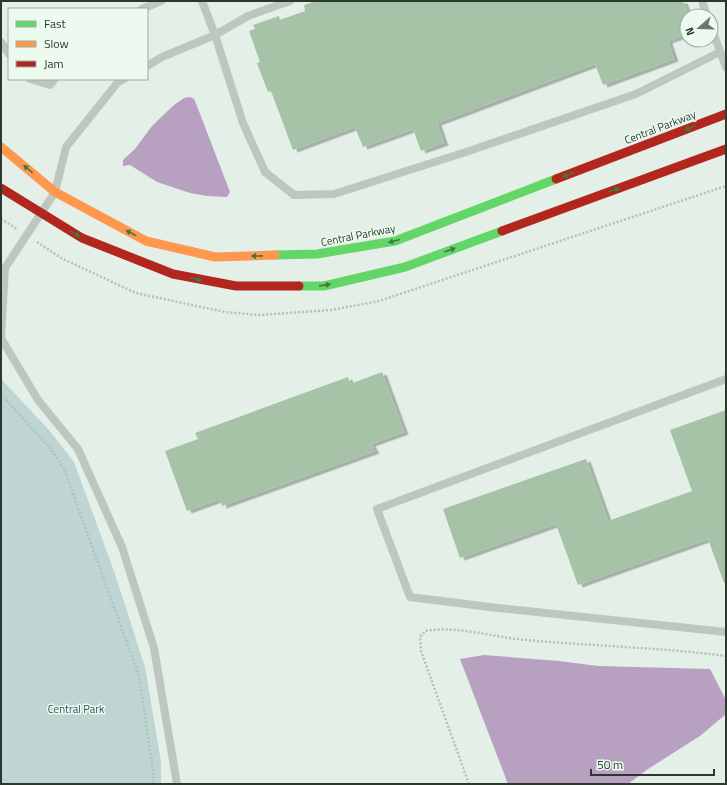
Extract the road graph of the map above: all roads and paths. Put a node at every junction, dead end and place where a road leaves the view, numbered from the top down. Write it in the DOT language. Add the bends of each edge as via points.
graph roads {
  1 [pos="161,1"];
  2 [pos="202,1"];
  3 [pos="290,1"];
  4 [pos="144,8"];
  5 [pos="216,36"];
  6 [pos="1,42"];
  7 [pos="719,48"];
  8 [pos="8,52"];
  9 [pos="720,52"];
  10 [pos="148,65"];
  11 [pos="726,67"];
  12 [pos="34,80"];
  13 [pos="54,80"];
  14 [pos="122,80"];
  15 [pos="726,114"];
  16 [pos="1,147"];
  17 [pos="726,149"];
  18 [pos="1,188"];
  19 [pos="55,192"];
  20 [pos="41,213"];
  21 [pos="726,379"];
  22 [pos="1,394"];
  23 [pos="726,632"];
  24 [pos="726,656"];
  25 [pos="153,784"];
  26 [pos="177,784"];
  27 [pos="469,784"];
  1 -- 4 [label="lane"];
  2 -- 5 [label="lane"];
  3 -- 5 [label="lane" via="248,16"];
  5 -- 9 [label="lane" via="242,123 265,172 294,195 334,194 466,152 636,94"];
  5 -- 10 [label="lane" via="162,57"];
  6 -- 8 [label="lane"];
  7 -- 9 [label="lane"];
  9 -- 11 [label="lane"];
  12 -- 13 [label="lane" via="50,84"];
  14 -- 19 [label="lane" via="66,147"];
  15 -- 19 [label="street, Central Parkway, one-way" via="395,241 317,254 215,257 146,241"];
  19 -- 16 [label="street, Central Parkway, one-way"];
  20 -- 17 [label="street, one-way" via="82,238 173,274 236,286 324,286 405,267"];
  18 -- 20 [label="street"];
  19 -- 20 [label="lane"];
  20 -- 26 [label="lane" via="5,268 1,338 38,400 78,449 122,547 154,648"];
  21 -- 23 [label="lane" via="377,509 410,597"];
  22 -- 25 [label="path" via="51,449 64,469 139,676 154,771"];
  24 -- 27 [label="path" via="516,639 452,630 425,631 420,637 421,651"];
}
